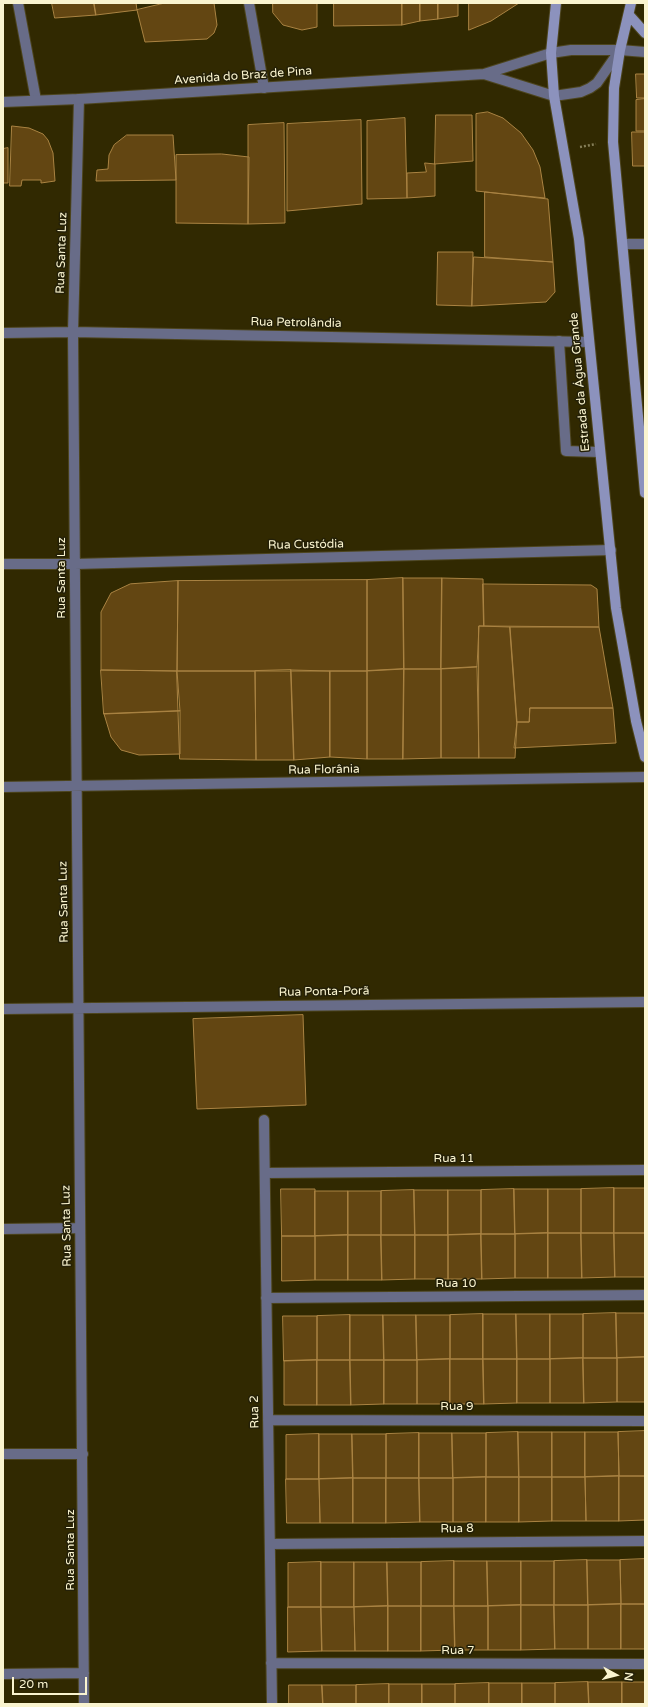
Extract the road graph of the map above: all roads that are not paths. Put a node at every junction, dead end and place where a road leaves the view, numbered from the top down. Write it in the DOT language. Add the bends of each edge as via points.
graph roads {
  1 [pos="18,3"];
  2 [pos="249,3"];
  3 [pos="556,3"];
  4 [pos="631,3"];
  5 [pos="629,15"];
  6 [pos="645,33"];
  7 [pos="620,50"];
  8 [pos="645,52"];
  9 [pos="551,53"];
  10 [pos="484,74"];
  11 [pos="264,88"];
  12 [pos="554,96"];
  13 [pos="79,99"];
  14 [pos="36,100"];
  15 [pos="3,102"];
  16 [pos="623,244"];
  17 [pos="645,244"];
  18 [pos="73,332"];
  19 [pos="3,333"];
  20 [pos="559,341"];
  21 [pos="589,342"];
  22 [pos="599,452"];
  23 [pos="645,493"];
  24 [pos="611,550"];
  25 [pos="3,564"];
  26 [pos="75,564"];
  27 [pos="645,757"];
  28 [pos="645,777"];
  29 [pos="3,787"];
  30 [pos="76,787"];
  31 [pos="645,1002"];
  32 [pos="78,1008"];
  33 [pos="3,1009"];
  34 [pos="264,1120"];
  35 [pos="644,1170"];
  36 [pos="265,1173"];
  37 [pos="80,1228"];
  38 [pos="3,1229"];
  39 [pos="645,1295"];
  40 [pos="266,1298"];
  41 [pos="268,1420"];
  42 [pos="645,1421"];
  43 [pos="3,1454"];
  44 [pos="84,1454"];
  45 [pos="645,1541"];
  46 [pos="270,1544"];
  47 [pos="271,1663"];
  48 [pos="645,1664"];
  49 [pos="84,1673"];
  50 [pos="3,1674"];
  51 [pos="84,1704"];
  52 [pos="272,1704"];
  1 -- 14 [label="street"];
  2 -- 11 [label="street"];
  3 -- 9 [label="main road, Estrada da Água Grande"];
  4 -- 5 [label="main road"];
  5 -- 6 [label="main road"];
  5 -- 7 [label="main road"];
  7 -- 8 [label="street, Avenida do Braz de Pina"];
  7 -- 9 [label="street, Avenida do Braz de Pina" via="570,50"];
  7 -- 12 [label="street" via="597,83 590,88"];
  7 -- 16 [label="main road" via="614,88 613,142"];
  9 -- 10 [label="street, Avenida do Braz de Pina"];
  9 -- 12 [label="main road, Estrada da Água Grande"];
  10 -- 11 [label="street, Avenida do Braz de Pina"];
  10 -- 12 [label="street, Avenida do Braz de Pina"];
  11 -- 13 [label="street, Avenida do Braz de Pina"];
  12 -- 21 [label="main road, Estrada da Água Grande" via="578,239"];
  13 -- 14 [label="street, Avenida do Braz de Pina"];
  13 -- 18 [label="street, Rua Santa Luz"];
  14 -- 15 [label="street, Avenida do Braz de Pina"];
  16 -- 17 [label="street"];
  16 -- 23 [label="main road"];
  18 -- 19 [label="street, Rua Petrolândia"];
  18 -- 20 [label="street, Rua Petrolândia"];
  18 -- 26 [label="street, Rua Santa Luz"];
  20 -- 21 [label="street, Rua Petrolândia"];
  20 -- 22 [label="street" via="566,451"];
  21 -- 22 [label="main road, Estrada da Água Grande"];
  22 -- 24 [label="main road, Estrada da Água Grande"];
  24 -- 26 [label="street, Rua Custódia"];
  24 -- 27 [label="main road, Estrada da Água Grande" via="616,608"];
  25 -- 26 [label="street, Rua Custódia"];
  26 -- 30 [label="street, Rua Santa Luz"];
  28 -- 30 [label="street, Rua Florânia"];
  29 -- 30 [label="street, Rua Florânia"];
  30 -- 32 [label="street, Rua Santa Luz"];
  31 -- 32 [label="street, Rua Ponta-Porã"];
  32 -- 33 [label="street, Rua Ponta-Porã"];
  32 -- 37 [label="street, Rua Santa Luz"];
  34 -- 36 [label="street, Rua 2"];
  35 -- 36 [label="street, Rua 11"];
  36 -- 40 [label="street, Rua 2"];
  37 -- 38 [label="street"];
  37 -- 44 [label="street, Rua Santa Luz"];
  39 -- 40 [label="street, Rua 10"];
  40 -- 41 [label="street, Rua 2"];
  41 -- 42 [label="street, Rua 9"];
  41 -- 46 [label="street, Rua 2"];
  43 -- 44 [label="street"];
  44 -- 49 [label="street, Rua Santa Luz"];
  45 -- 46 [label="street, Rua 8"];
  46 -- 47 [label="street, Rua 2"];
  47 -- 48 [label="street, Rua 7"];
  47 -- 52 [label="street, Rua 2"];
  49 -- 50 [label="street"];
  49 -- 51 [label="street, Rua Santa Luz"];
}
